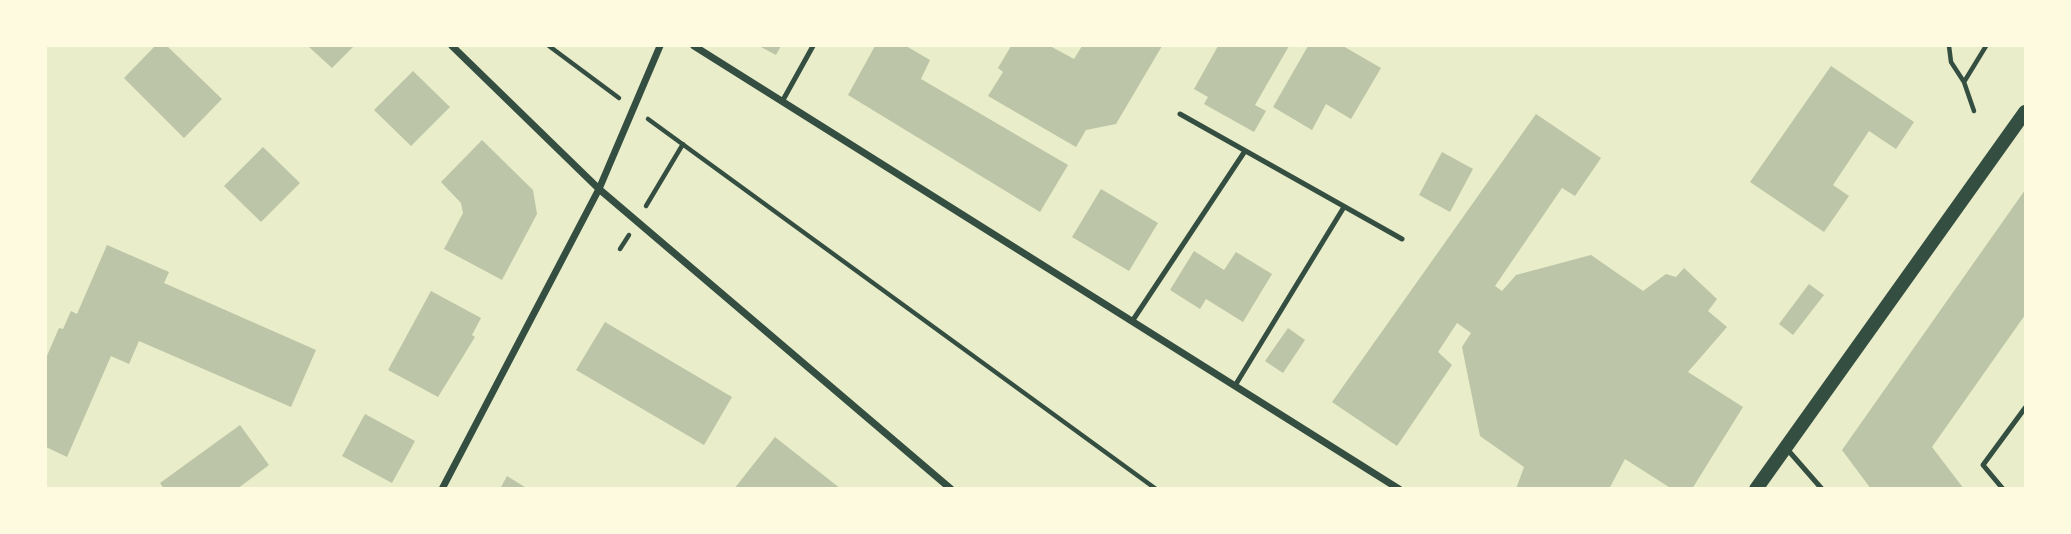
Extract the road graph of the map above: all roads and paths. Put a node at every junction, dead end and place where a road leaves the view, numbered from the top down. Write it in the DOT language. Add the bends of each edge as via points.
graph roads {
  1 [pos="452,46"];
  2 [pos="550,46"];
  3 [pos="660,46"];
  4 [pos="694,46"];
  5 [pos="813,46"];
  6 [pos="1949,46"];
  7 [pos="1986,46"];
  8 [pos="1964,82"];
  9 [pos="783,100"];
  10 [pos="631,107"];
  11 [pos="1974,111"];
  12 [pos="1180,114"];
  13 [pos="2024,115"];
  14 [pos="683,144"];
  15 [pos="1245,151"];
  16 [pos="598,189"];
  17 [pos="1344,207"];
  18 [pos="637,222"];
  19 [pos="1402,239"];
  20 [pos="620,248"];
  21 [pos="1133,320"];
  22 [pos="1236,384"];
  23 [pos="2025,408"];
  24 [pos="1785,447"];
  25 [pos="442,488"];
  26 [pos="951,488"];
  27 [pos="1156,488"];
  28 [pos="1399,488"];
  29 [pos="1756,488"];
  30 [pos="1822,488"];
  31 [pos="2003,488"];
  1 -- 16 [label="street"];
  2 -- 10 [label="path"];
  3 -- 10 [label="street"];
  4 -- 9 [label="street"];
  5 -- 9 [label="lane"];
  6 -- 8 [label="path" via="1951,62"];
  7 -- 8 [label="path"];
  8 -- 11 [label="path"];
  9 -- 21 [label="street"];
  10 -- 14 [label="path"];
  10 -- 16 [label="street"];
  12 -- 15 [label="lane"];
  13 -- 24 [label="main road"];
  14 -- 18 [label="path"];
  14 -- 27 [label="path"];
  15 -- 17 [label="lane"];
  15 -- 21 [label="lane"];
  16 -- 18 [label="street"];
  16 -- 25 [label="street"];
  17 -- 19 [label="lane"];
  17 -- 22 [label="lane"];
  18 -- 20 [label="path"];
  18 -- 26 [label="street"];
  21 -- 22 [label="street"];
  22 -- 28 [label="street"];
  23 -- 31 [label="lane" via="1983,465"];
  24 -- 29 [label="main road"];
  24 -- 30 [label="lane"];
}
